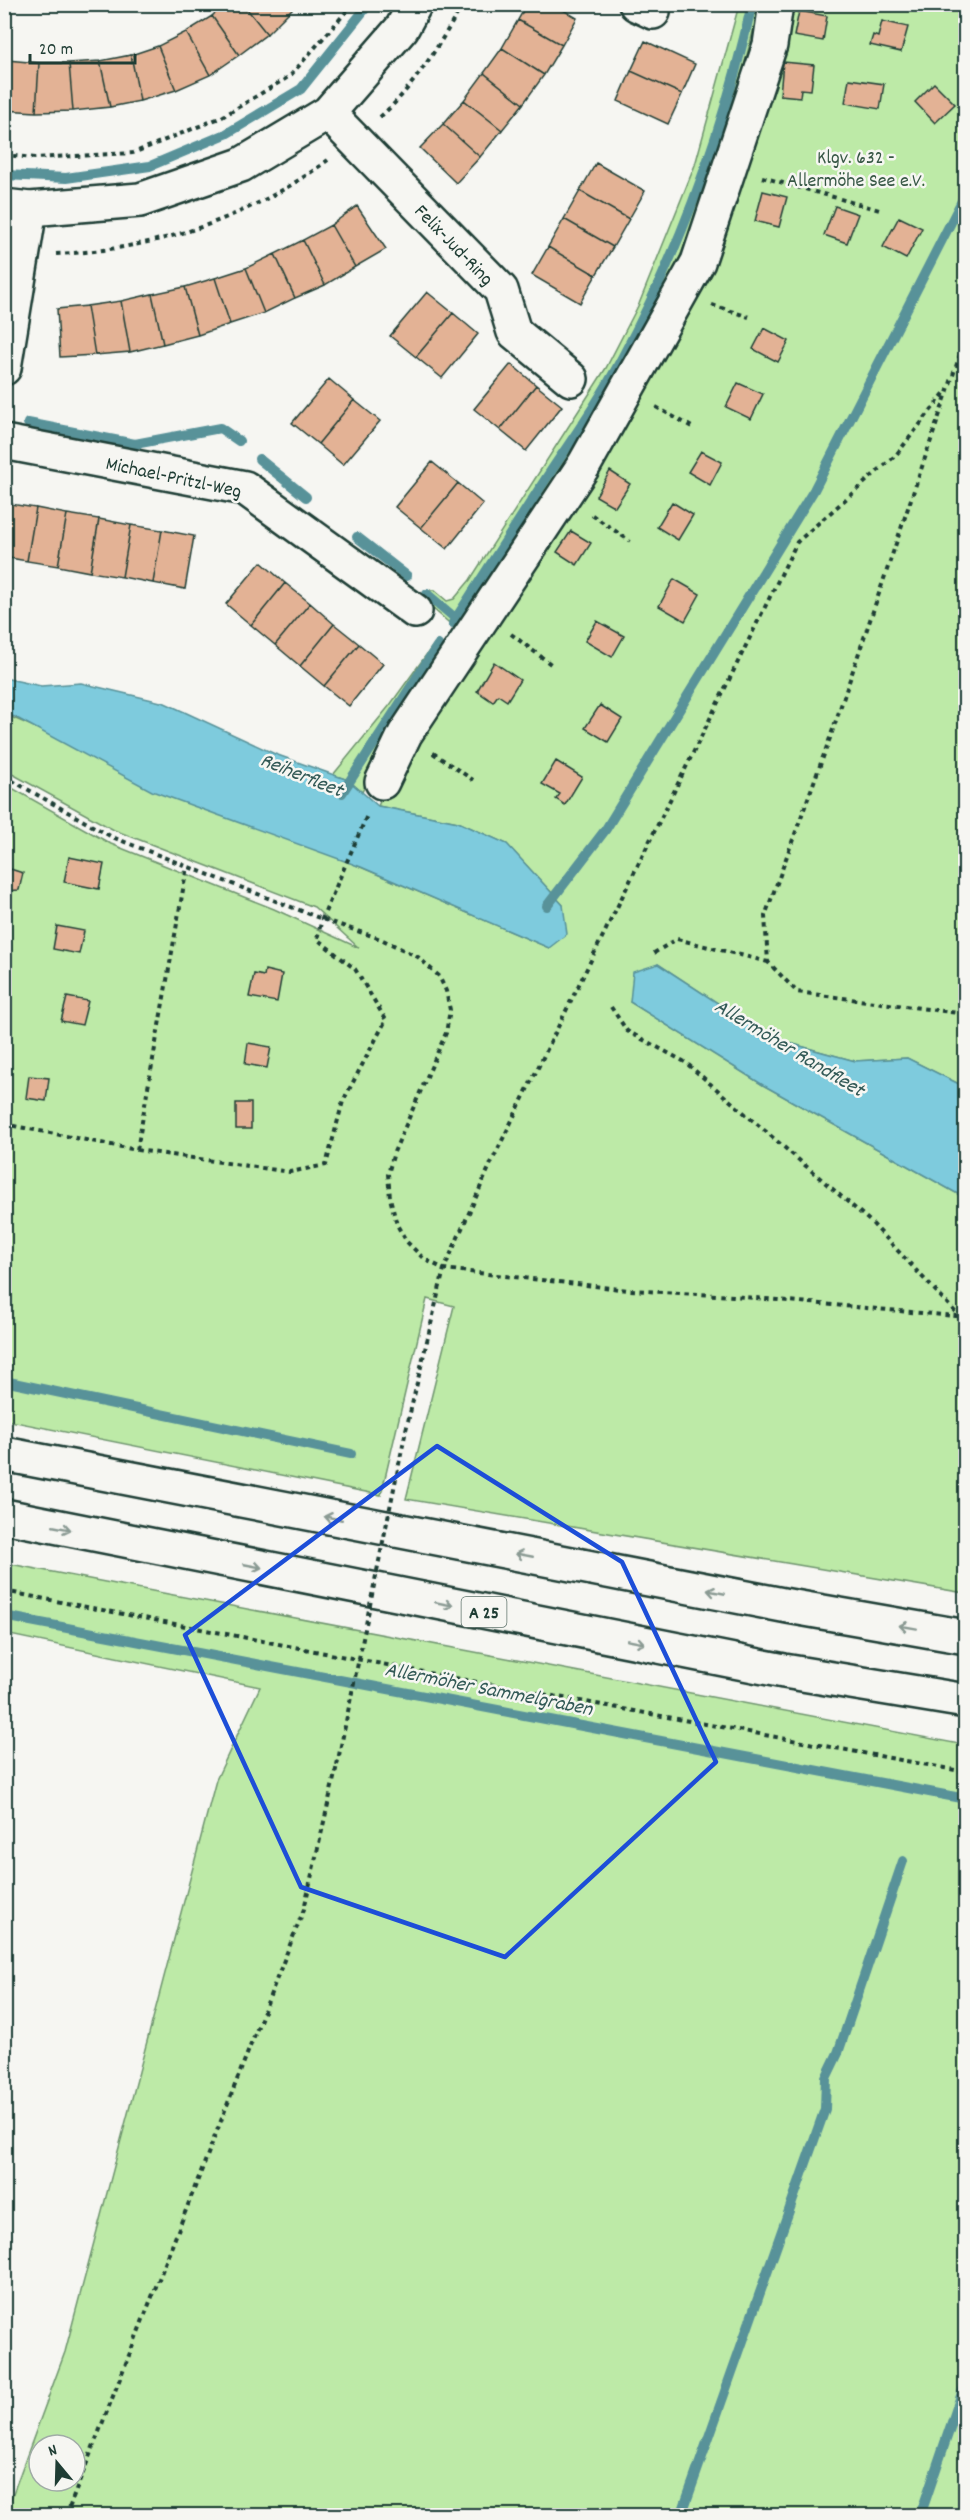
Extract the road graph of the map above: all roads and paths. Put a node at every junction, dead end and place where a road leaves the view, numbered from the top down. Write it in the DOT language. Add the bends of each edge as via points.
graph roads {
  1 [pos="353,4"];
  2 [pos="414,4"];
  3 [pos="776,4"];
  4 [pos="328,113"];
  5 [pos="4,155"];
  6 [pos="729,167"];
  7 [pos="17,208"];
  8 [pos="883,211"];
  9 [pos="966,337"];
  10 [pos="4,368"];
  11 [pos="571,379"];
  12 [pos="626,391"];
  13 [pos="946,391"];
  14 [pos="692,427"];
  15 [pos="4,442"];
  16 [pos="564,496"];
  17 [pos="630,541"];
  18 [pos="415,611"];
  19 [pos="484,614"];
  20 [pos="552,665"];
  21 [pos="405,734"];
  22 [pos="4,776"];
  23 [pos="473,780"];
  24 [pos="382,782"];
  25 [pos="187,867"];
  26 [pos="322,919"];
  27 [pos="654,953"];
  28 [pos="768,962"];
  29 [pos="611,1007"];
  30 [pos="966,1014"];
  31 [pos="4,1124"];
  32 [pos="137,1150"];
  33 [pos="444,1269"];
  34 [pos="958,1316"];
  35 [pos="966,1317"];
  36 [pos="4,1454"];
  37 [pos="4,1516"];
  38 [pos="4,1591"];
  39 [pos="966,1636"];
  40 [pos="966,1701"];
  41 [pos="966,1772"];
  42 [pos="66,2516"];
  1 -- 5 [label="path" via="290,76 222,117 133,153 36,158"];
  2 -- 4 [label="main road" via="402,28"];
  3 -- 6 [label="main road" via="770,45"];
  4 -- 7 [label="main road" via="241,165 140,200"];
  4 -- 11 [label="main road, Felix-Jud-Ring" via="501,290 514,332"];
  6 -- 8 [label="path"];
  6 -- 12 [label="main road" via="698,262"];
  7 -- 10 [label="main road"];
  9 -- 13 [label="path"];
  12 -- 14 [label="path"];
  12 -- 16 [label="main road"];
  13 -- 28 [label="path" via="891,562 765,916"];
  13 -- 33 [label="path" via="896,455 797,542 492,1161"];
  15 -- 18 [label="main road, Michael-Pritzl-Weg" via="245,488"];
  16 -- 17 [label="path"];
  16 -- 19 [label="main road"];
  19 -- 20 [label="path"];
  19 -- 21 [label="main road"];
  21 -- 23 [label="path"];
  21 -- 24 [label="main road"];
  22 -- 25 [label="path" via="112,837"];
  24 -- 26 [label="path"];
  25 -- 26 [label="path"];
  25 -- 32 [label="path"];
  26 -- 32 [label="path" via="317,939 355,969 386,1020 343,1101 326,1164 290,1172"];
  26 -- 33 [label="path" via="381,939 418,957 439,976 446,991 450,1010 446,1033 388,1174 397,1225 407,1242"];
  27 -- 28 [label="path" via="678,939"];
  28 -- 30 [label="path" via="797,992"];
  29 -- 34 [label="path" via="627,1031 685,1062 871,1222"];
  31 -- 32 [label="path"];
  33 -- 34 [label="path" via="629,1290"];
  33 -- 42 [label="path, bridge" via="304,1909"];
  34 -- 35 [label="path"];
  39 -- 36 [label="main road, one-way" via="788,1606"];
  37 -- 40 [label="main road, A 25, one-way" via="784,1671"];
  38 -- 41 [label="path" via="438,1676"];
}
